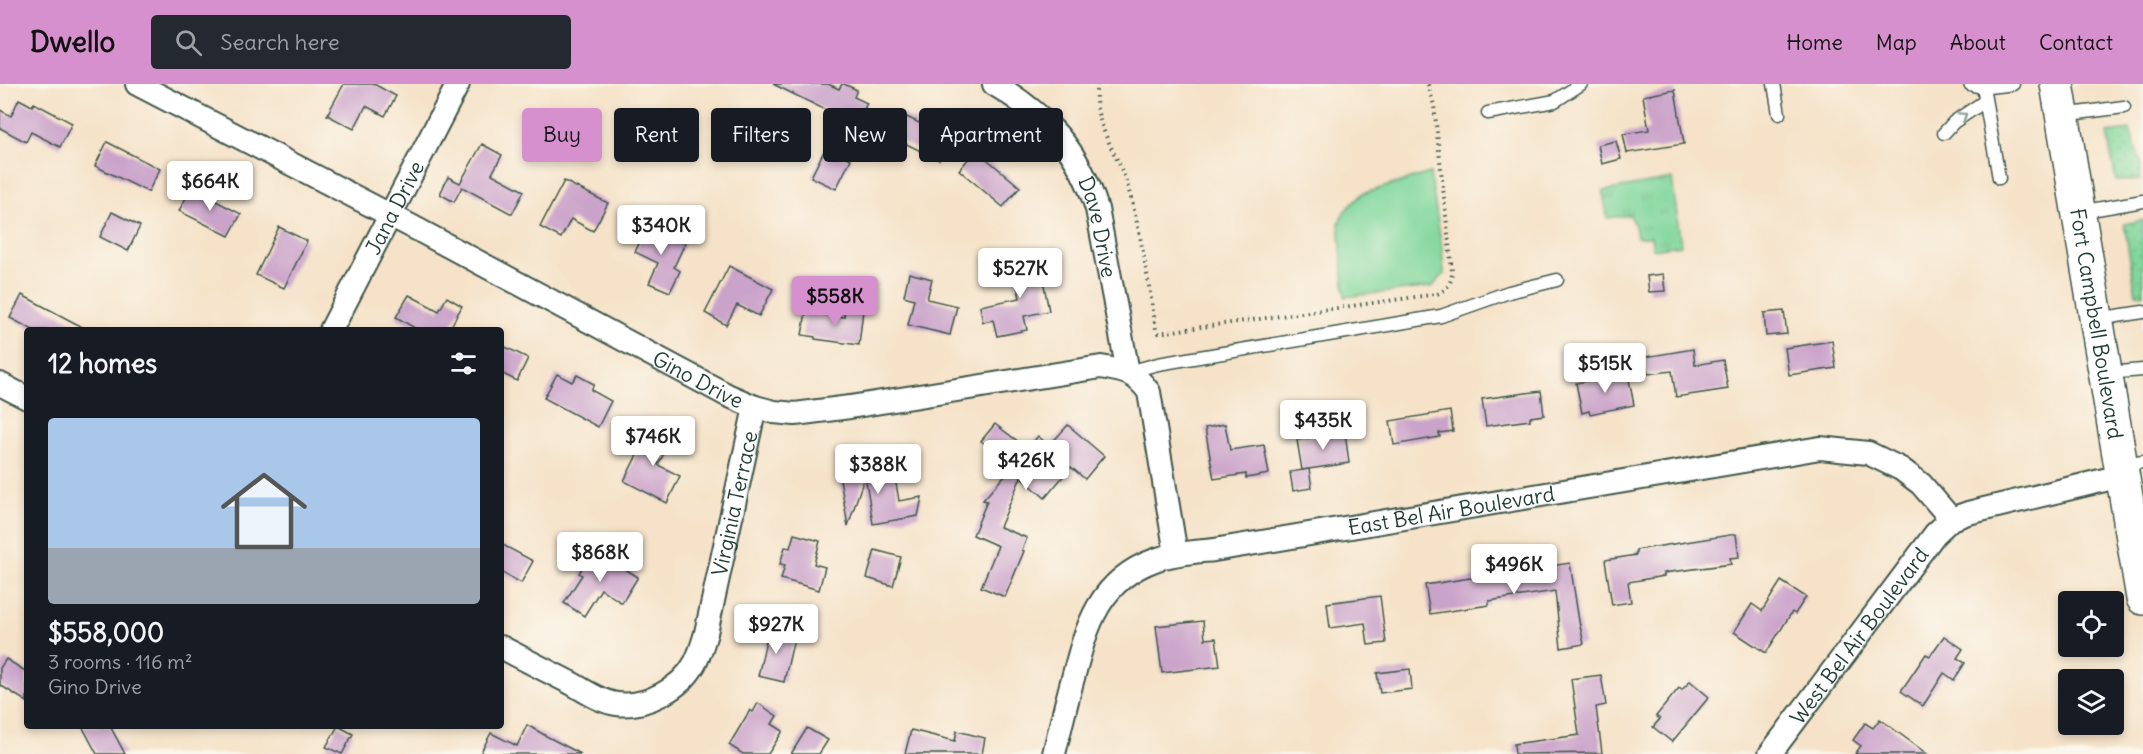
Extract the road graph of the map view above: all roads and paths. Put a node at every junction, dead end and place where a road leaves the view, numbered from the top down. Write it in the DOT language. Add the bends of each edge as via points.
graph roads {
  1 [pos="137,84"];
  2 [pos="458,84"];
  3 [pos="994,84"];
  4 [pos="1097,84"];
  5 [pos="1428,84"];
  6 [pos="1581,84"];
  7 [pos="1774,84"];
  8 [pos="2013,84"];
  9 [pos="1977,85"];
  10 [pos="1985,100"];
  11 [pos="2059,100"];
  12 [pos="2124,106"];
  13 [pos="1488,113"];
  14 [pos="1779,114"];
  15 [pos="1944,133"];
  16 [pos="1999,178"];
  17 [pos="2143,201"];
  18 [pos="2078,212"];
  19 [pos="390,215"];
  20 [pos="1557,280"];
  21 [pos="2143,312"];
  22 [pos="2095,320"];
  23 [pos="333,327"];
  24 [pos="2143,370"];
  25 [pos="1128,372"];
  26 [pos="2104,373"];
  27 [pos="0,384"];
  28 [pos="24,396"];
  29 [pos="755,407"];
  30 [pos="2128,468"];
  31 [pos="1952,519"];
  32 [pos="2137,528"];
  33 [pos="1176,554"];
  34 [pos="2143,598"];
  35 [pos="504,649"];
  36 [pos="1054,754"];
  37 [pos="1770,754"];
  1 -- 19 [label="street, Gino Drive"];
  2 -- 19 [label="street, Jana Drive"];
  3 -- 25 [label="street, Dave Drive" via="1048,124 1081,167 1090,186"];
  4 -- 5 [label="path" via="1096,107 1127,184 1159,333 1437,294 1447,288 1452,271 1434,105"];
  6 -- 13 [label="lane" via="1555,101"];
  7 -- 14 [label="lane"];
  8 -- 9 [label="lane"];
  9 -- 10 [label="lane"];
  15 -- 10 [label="lane, one-way"];
  10 -- 16 [label="lane"];
  11 -- 12 [label="lane"];
  11 -- 18 [label="highway, Fort Campbell Boulevard"];
  17 -- 18 [label="lane"];
  18 -- 22 [label="highway, Fort Campbell Boulevard"];
  19 -- 23 [label="street, Jana Drive"];
  19 -- 29 [label="street, Gino Drive"];
  20 -- 25 [label="lane" via="1441,316"];
  21 -- 22 [label="lane"];
  22 -- 26 [label="highway, Fort Campbell Boulevard"];
  24 -- 26 [label="lane"];
  25 -- 29 [label="street, Gino Drive" via="1101,367 795,414"];
  25 -- 33 [label="street" via="1141,380 1149,392"];
  26 -- 30 [label="highway, Fort Campbell Boulevard"];
  27 -- 28 [label="street"];
  29 -- 35 [label="street, Virginia Terrace" via="706,633 695,664 685,677 656,696 616,704"];
  30 -- 31 [label="street"];
  30 -- 32 [label="highway, Fort Campbell Boulevard"];
  31 -- 33 [label="street, East Bel Air Boulevard" via="1921,484 1901,469 1868,453 1820,448"];
  31 -- 37 [label="street, West Bel Air Boulevard" via="1935,534"];
  32 -- 34 [label="highway, Fort Campbell Boulevard"];
  33 -- 36 [label="street, East Bel Air Boulevard" via="1155,560 1116,582 1090,619"];
}
